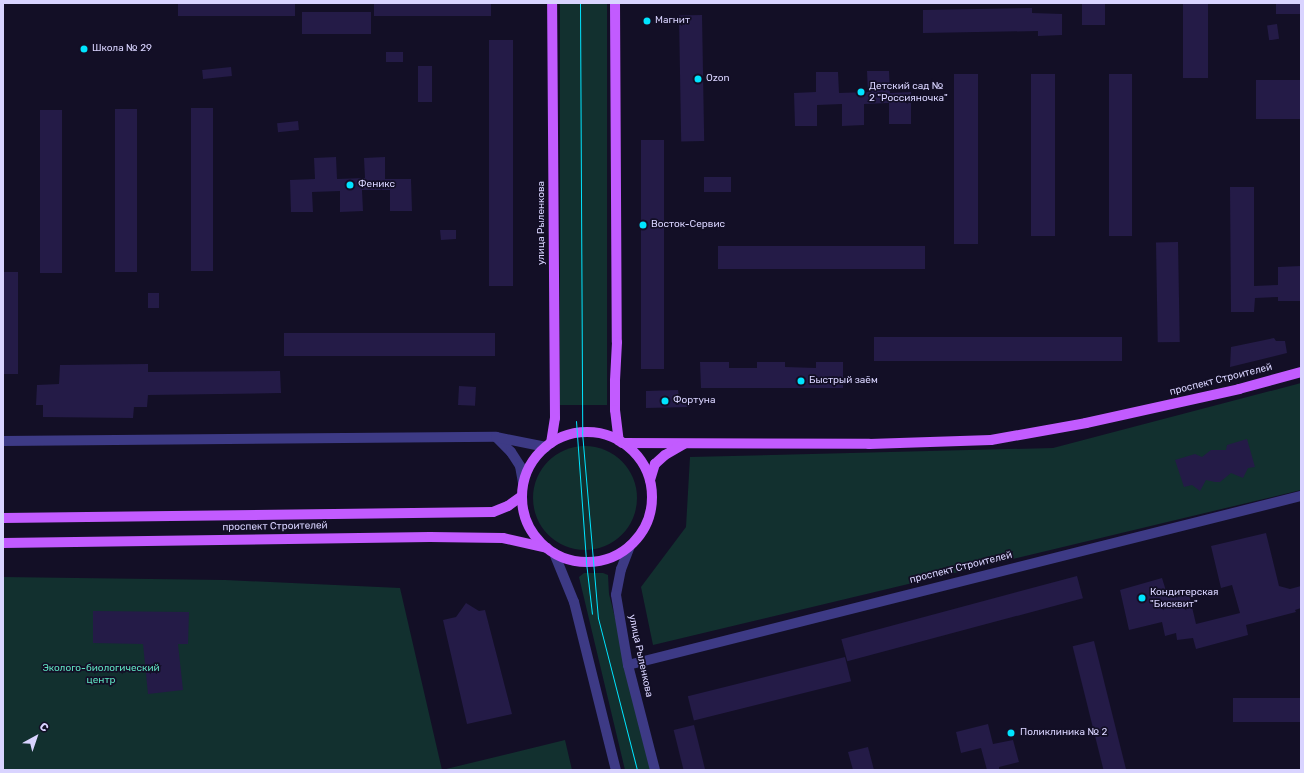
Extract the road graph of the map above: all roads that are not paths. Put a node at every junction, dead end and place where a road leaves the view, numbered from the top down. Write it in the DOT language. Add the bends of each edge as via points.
graph roads {
  1 [pos="552,3"];
  2 [pos="615,3"];
  3 [pos="1301,372"];
  4 [pos="496,437"];
  5 [pos="3,441"];
  6 [pos="621,442"];
  7 [pos="684,444"];
  8 [pos="548,445"];
  9 [pos="650,480"];
  10 [pos="523,483"];
  11 [pos="522,496"];
  12 [pos="1301,496"];
  13 [pos="3,518"];
  14 [pos="3,543"];
  15 [pos="630,546"];
  16 [pos="550,551"];
  17 [pos="628,665"];
  18 [pos="616,770"];
  19 [pos="655,770"];
  1 -- 8 [label="main road, улица Рыленкова" via="555,418"];
  2 -- 6 [label="main road" via="615,410"];
  3 -- 7 [label="main road, проспект Строителей" via="1239,390 1101,420 991,440 870,444"];
  4 -- 5 [label="street"];
  4 -- 8 [label="street"];
  4 -- 10 [label="street" via="520,466"];
  6 -- 7 [label="main road, проспект Строителей"];
  6 -- 8 [label="main road" via="601,434 582,432 563,437"];
  6 -- 9 [label="main road" via="644,466"];
  7 -- 9 [label="main road" via="665,454 656,464"];
  8 -- 10 [label="main road" via="532,463"];
  9 -- 15 [label="main road" via="652,498 649,516 642,533"];
  10 -- 11 [label="main road"];
  11 -- 13 [label="main road, проспект Строителей" via="493,512"];
  11 -- 16 [label="main road" via="524,516 533,534"];
  12 -- 17 [label="street, проспект Строителей"];
  14 -- 16 [label="main road, проспект Строителей" via="503,538"];
  15 -- 16 [label="main road" via="613,557 593,562 569,560"];
  15 -- 17 [label="street, улица Рыленкова" via="621,569 616,595"];
  16 -- 18 [label="street" via="574,602"];
  17 -- 19 [label="street, улица Рыленкова"];
}
